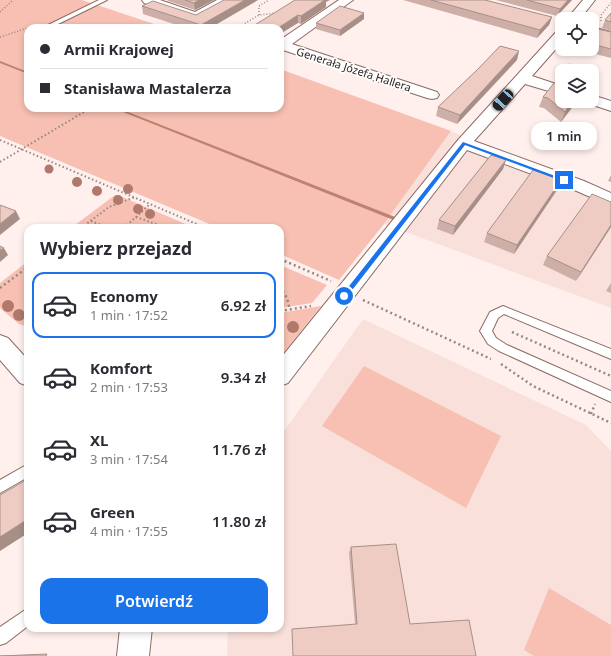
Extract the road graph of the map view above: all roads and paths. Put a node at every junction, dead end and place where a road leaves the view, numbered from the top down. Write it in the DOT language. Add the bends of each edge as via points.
graph roads {
  1 [pos="13,0"];
  2 [pos="104,0"];
  3 [pos="148,0"];
  4 [pos="226,0"];
  5 [pos="269,0"];
  6 [pos="347,0"];
  7 [pos="589,0"];
  8 [pos="611,3"];
  9 [pos="0,12"];
  10 [pos="579,12"];
  11 [pos="278,13"];
  12 [pos="259,15"];
  13 [pos="601,15"];
  14 [pos="53,24"];
  15 [pos="243,24"];
  16 [pos="24,29"];
  17 [pos="555,33"];
  18 [pos="599,33"];
  19 [pos="611,36"];
  20 [pos="0,37"];
  21 [pos="284,44"];
  22 [pos="284,46"];
  23 [pos="522,78"];
  24 [pos="555,89"];
  25 [pos="432,95"];
  26 [pos="599,102"];
  27 [pos="611,106"];
  28 [pos="84,112"];
  29 [pos="0,140"];
  30 [pos="464,143"];
  31 [pos="21,149"];
  32 [pos="0,162"];
  33 [pos="135,197"];
  34 [pos="611,200"];
  35 [pos="150,204"];
  36 [pos="136,217"];
  37 [pos="91,221"];
  38 [pos="87,224"];
  39 [pos="99,224"];
  40 [pos="128,224"];
  41 [pos="154,224"];
  42 [pos="197,224"];
  43 [pos="284,261"];
  44 [pos="24,270"];
  45 [pos="0,288"];
  46 [pos="285,293"];
  47 [pos="354,294"];
  48 [pos="290,308"];
  49 [pos="515,328"];
  50 [pos="512,332"];
  51 [pos="510,336"];
  52 [pos="0,344"];
  53 [pos="611,354"];
  54 [pos="494,360"];
  55 [pos="499,363"];
  56 [pos="24,371"];
  57 [pos="284,372"];
  58 [pos="611,376"];
  59 [pos="611,397"];
  60 [pos="611,423"];
  61 [pos="24,472"];
  62 [pos="0,487"];
  63 [pos="24,619"];
  64 [pos="135,632"];
  65 [pos="0,637"];
  66 [pos="132,656"];
  1 -- 9 [label="path"];
  2 -- 14 [label="lane"];
  3 -- 4 [label="street" via="196,17"];
  5 -- 12 [label="path" via="259,6"];
  6 -- 21 [label="street, Generała Józefa Hallera"];
  7 -- 10 [label="street"];
  8 -- 13 [label="path"];
  11 -- 12 [label="path"];
  12 -- 15 [label="path"];
  16 -- 20 [label="path"];
  17 -- 23 [label="street"];
  18 -- 19 [label="street"];
  22 -- 25 [label="street, Generała Józefa Hallera"];
  23 -- 24 [label="street"];
  23 -- 30 [label="street"];
  26 -- 27 [label="street"];
  28 -- 31 [label="path"];
  29 -- 31 [label="path"];
  30 -- 34 [label="street" via="578,185"];
  30 -- 47 [label="street"];
  31 -- 32 [label="path"];
  31 -- 33 [label="path"];
  33 -- 35 [label="path"];
  33 -- 37 [label="path" via="109,208"];
  35 -- 36 [label="path"];
  35 -- 42 [label="path"];
  36 -- 40 [label="path"];
  36 -- 41 [label="path"];
  37 -- 38 [label="path"];
  37 -- 39 [label="path"];
  43 -- 47 [label="path"];
  44 -- 45 [label="path"];
  46 -- 48 [label="path"];
  47 -- 54 [label="path"];
  47 -- 57 [label="street"];
  49 -- 50 [label="path"];
  50 -- 51 [label="path"];
  50 -- 58 [label="path"];
  52 -- 56 [label="street"];
  53 -- 59 [label="lane" via="503,310 494,315 486,331 492,341 503,348"];
  55 -- 60 [label="path" via="533,386"];
  61 -- 62 [label="lane"];
  63 -- 65 [label="lane"];
  64 -- 66 [label="street"];
}
